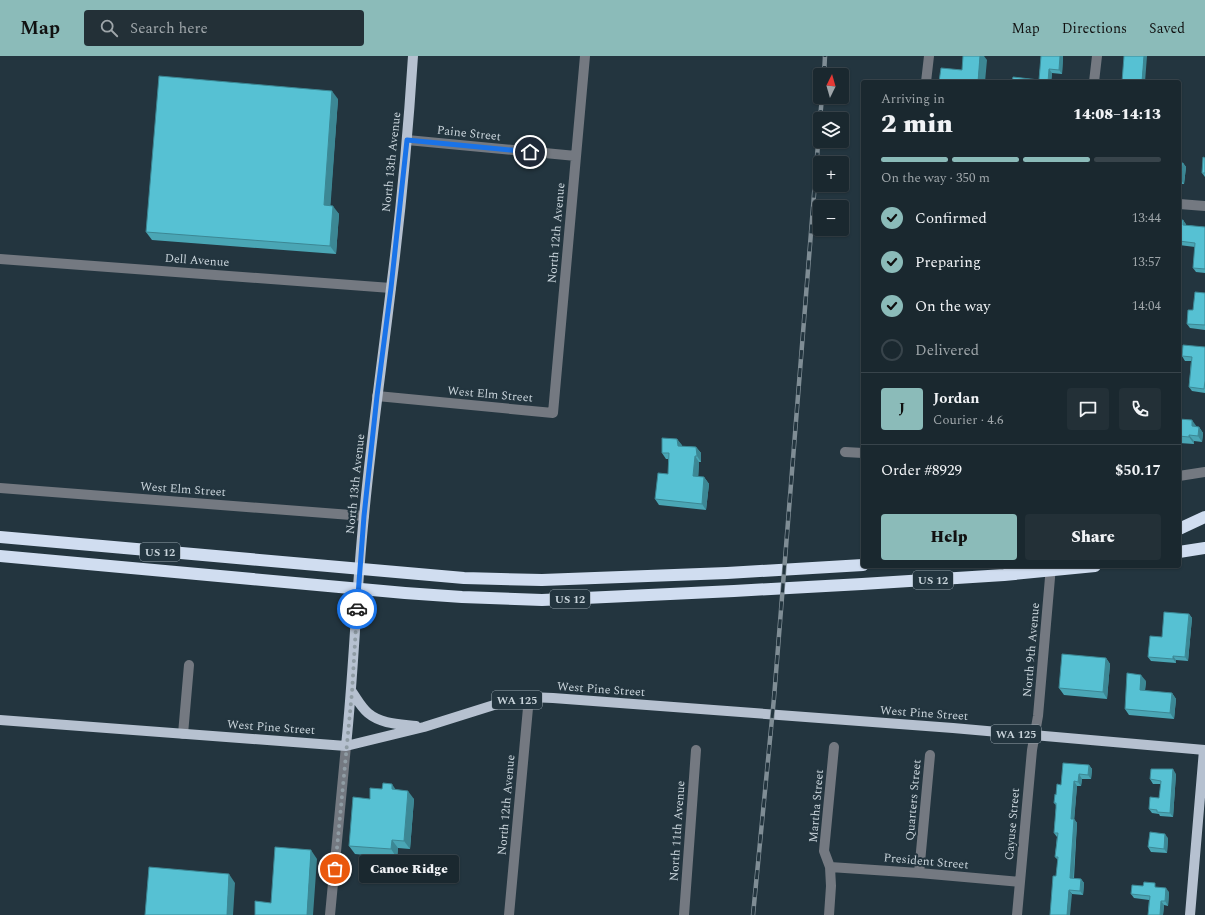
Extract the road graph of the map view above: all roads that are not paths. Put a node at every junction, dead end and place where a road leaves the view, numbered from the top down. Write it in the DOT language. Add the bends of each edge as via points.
graph roads {
  1 [pos="413,56"];
  2 [pos="584,56"];
  3 [pos="929,56"];
  4 [pos="1097,56"];
  5 [pos="926,80"];
  6 [pos="1094,80"];
  7 [pos="407,140"];
  8 [pos="576,156"];
  9 [pos="1181,204"];
  10 [pos="1205,206"];
  11 [pos="0,259"];
  12 [pos="391,288"];
  13 [pos="377,396"];
  14 [pos="553,413"];
  15 [pos="845,452"];
  16 [pos="861,453"];
  17 [pos="1205,472"];
  18 [pos="1181,476"];
  19 [pos="0,488"];
  20 [pos="364,516"];
  21 [pos="1205,517"];
  22 [pos="1205,527"];
  23 [pos="1181,528"];
  24 [pos="1181,532"];
  25 [pos="0,537"];
  26 [pos="1205,548"];
  27 [pos="1205,551"];
  28 [pos="1181,552"];
  29 [pos="1181,552"];
  30 [pos="0,556"];
  31 [pos="861,565"];
  32 [pos="1051,568"];
  33 [pos="1075,568"];
  34 [pos="189,665"];
  35 [pos="352,692"];
  36 [pos="529,697"];
  37 [pos="0,720"];
  38 [pos="424,727"];
  39 [pos="183,734"];
  40 [pos="1035,735"];
  41 [pos="346,746"];
  42 [pos="834,747"];
  43 [pos="1205,748"];
  44 [pos="696,750"];
  45 [pos="930,755"];
  46 [pos="830,867"];
  47 [pos="919,873"];
  48 [pos="1020,882"];
  49 [pos="330,915"];
  50 [pos="509,915"];
  51 [pos="684,915"];
  52 [pos="829,915"];
  53 [pos="1017,915"];
  54 [pos="1190,915"];
  1 -- 7 [label="main road, North 13th Avenue"];
  2 -- 8 [label="street, North 12th Avenue"];
  3 -- 5 [label="street"];
  4 -- 6 [label="street"];
  7 -- 8 [label="street, Paine Street"];
  7 -- 12 [label="main road, North 13th Avenue"];
  8 -- 14 [label="street, North 12th Avenue"];
  9 -- 10 [label="street"];
  11 -- 12 [label="street, Dell Avenue"];
  12 -- 13 [label="main road, North 13th Avenue"];
  13 -- 14 [label="street, West Elm Street"];
  13 -- 20 [label="main road, North 13th Avenue"];
  15 -- 16 [label="street"];
  17 -- 18 [label="street"];
  19 -- 20 [label="street, West Elm Street"];
  20 -- 35 [label="main road, North 13th Avenue"];
  21 -- 23 [label="highway"];
  22 -- 24 [label="highway"];
  25 -- 31 [label="highway, US 12" via="464,578 542,580"];
  26 -- 28 [label="highway"];
  27 -- 29 [label="highway"];
  30 -- 33 [label="highway, US 12" via="405,593 542,600 862,584"];
  32 -- 40 [label="street, North 9th Avenue"];
  34 -- 39 [label="street"];
  35 -- 38 [label="main road, WA 125" via="367,712 378,719"];
  35 -- 41 [label="main road, North 13th Avenue"];
  36 -- 38 [label="main road, West Pine Street / WA 125"];
  36 -- 40 [label="main road, West Pine Street / WA 125"];
  36 -- 50 [label="street, North 12th Avenue"];
  37 -- 39 [label="main road, West Pine Street"];
  38 -- 41 [label="main road, West Pine Street / WA 125"];
  39 -- 41 [label="main road, West Pine Street"];
  40 -- 43 [label="main road, West Pine Street / WA 125"];
  40 -- 48 [label="street, Cayuse Street"];
  41 -- 49 [label="street, North 13th Avenue"];
  42 -- 46 [label="street, Martha Street" via="824,851"];
  43 -- 54 [label="main road, WA 125"];
  44 -- 51 [label="street, North 11th Avenue"];
  45 -- 47 [label="street, Quarters Street"];
  46 -- 47 [label="street, President Street"];
  46 -- 52 [label="street, Martha Street"];
  47 -- 48 [label="street, President Street"];
  48 -- 53 [label="street, Cayuse Street"];
}
